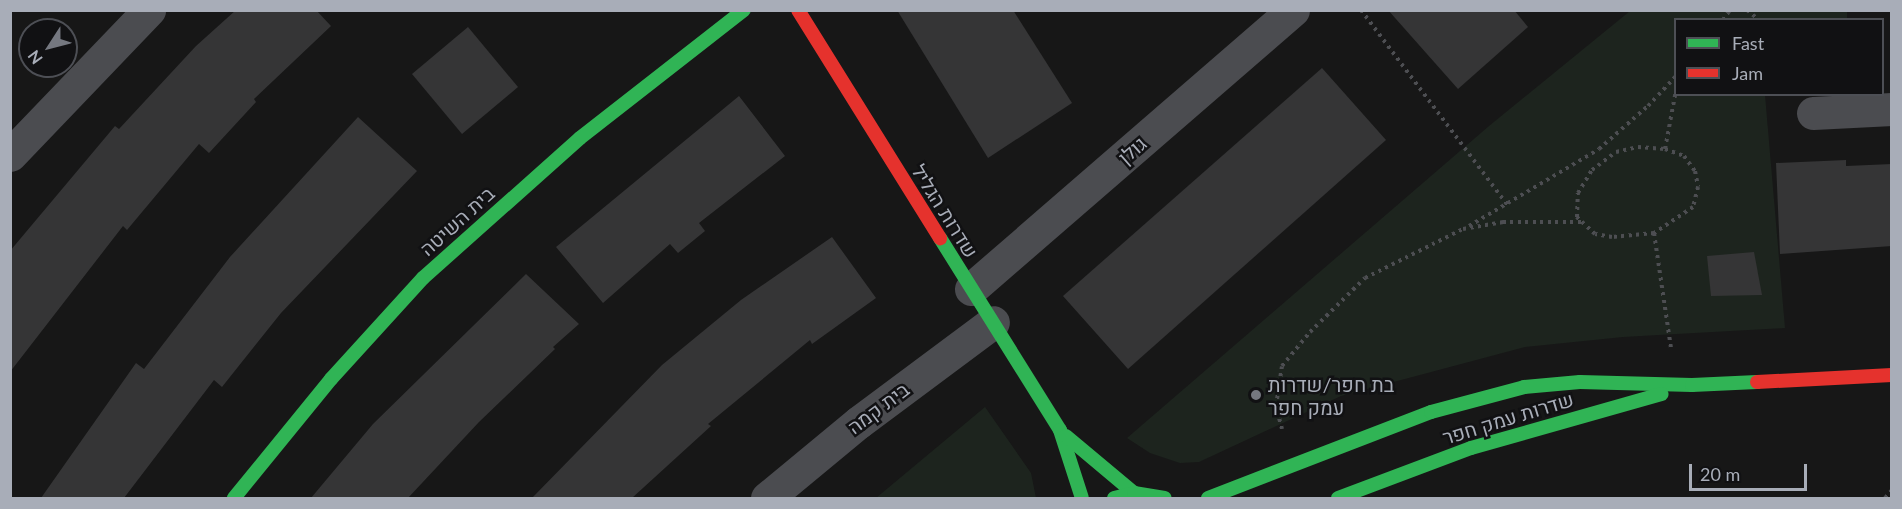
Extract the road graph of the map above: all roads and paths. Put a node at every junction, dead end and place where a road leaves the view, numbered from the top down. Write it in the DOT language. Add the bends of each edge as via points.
graph roads {
  1 [pos="149,10"];
  2 [pos="744,10"];
  3 [pos="798,10"];
  4 [pos="1293,10"];
  5 [pos="1361,10"];
  6 [pos="1674,78"];
  7 [pos="1675,96"];
  8 [pos="1892,109"];
  9 [pos="1814,114"];
  10 [pos="1665,149"];
  11 [pos="10,155"];
  12 [pos="1508,206"];
  13 [pos="1583,222"];
  14 [pos="1463,229"];
  15 [pos="1654,233"];
  16 [pos="971,289"];
  17 [pos="993,322"];
  18 [pos="1892,375"];
  19 [pos="1673,384"];
  20 [pos="1692,385"];
  21 [pos="1060,430"];
  22 [pos="1293,467"];
  23 [pos="1892,490"];
  24 [pos="1134,494"];
  25 [pos="234,498"];
  26 [pos="767,498"];
  27 [pos="1082,498"];
  28 [pos="1113,498"];
  29 [pos="1165,498"];
  30 [pos="1208,498"];
  31 [pos="1338,498"];
  32 [pos="1885,498"];
  1 -- 11 [label="street"];
  2 -- 25 [label="street, בית השיטה" via="580,138 423,278 331,379"];
  3 -- 16 [label="street, שדרות הגליל"];
  4 -- 16 [label="street, גולן"];
  5 -- 12 [label="path"];
  6 -- 12 [label="path" via="1599,148"];
  7 -- 10 [label="path"];
  8 -- 9 [label="street"];
  10 -- 13 [label="path" via="1638,147 1616,152 1592,170 1578,193 1577,216"];
  10 -- 15 [label="path" via="1684,156 1695,171 1698,188 1693,207"];
  12 -- 14 [label="path"];
  13 -- 14 [label="path" via="1503,222"];
  13 -- 15 [label="path" via="1595,234 1612,237"];
  14 -- 22 [label="path" via="1365,278 1282,366 1276,406"];
  15 -- 19 [label="path" via="1663,276"];
  16 -- 17 [label="street, שדרות הגליל"];
  17 -- 21 [label="street, שדרות הגליל"];
  17 -- 26 [label="street, בית קמה" via="859,422"];
  18 -- 20 [label="street, שדרות עמק חפר"];
  19 -- 20 [label="street, שדרות עמק חפר"];
  19 -- 22 [label="street, שדרות עמק חפר" via="1580,382 1480,396"];
  20 -- 31 [label="street, שדרות עמק חפר" via="1471,448"];
  21 -- 24 [label="street, שדרות הגליל" via="1105,473"];
  21 -- 27 [label="street, שדרות הגליל"];
  22 -- 30 [label="street, שדרות עמק חפר"];
  23 -- 32 [label="path"];
  24 -- 28 [label="street"];
  24 -- 29 [label="street"];
}
